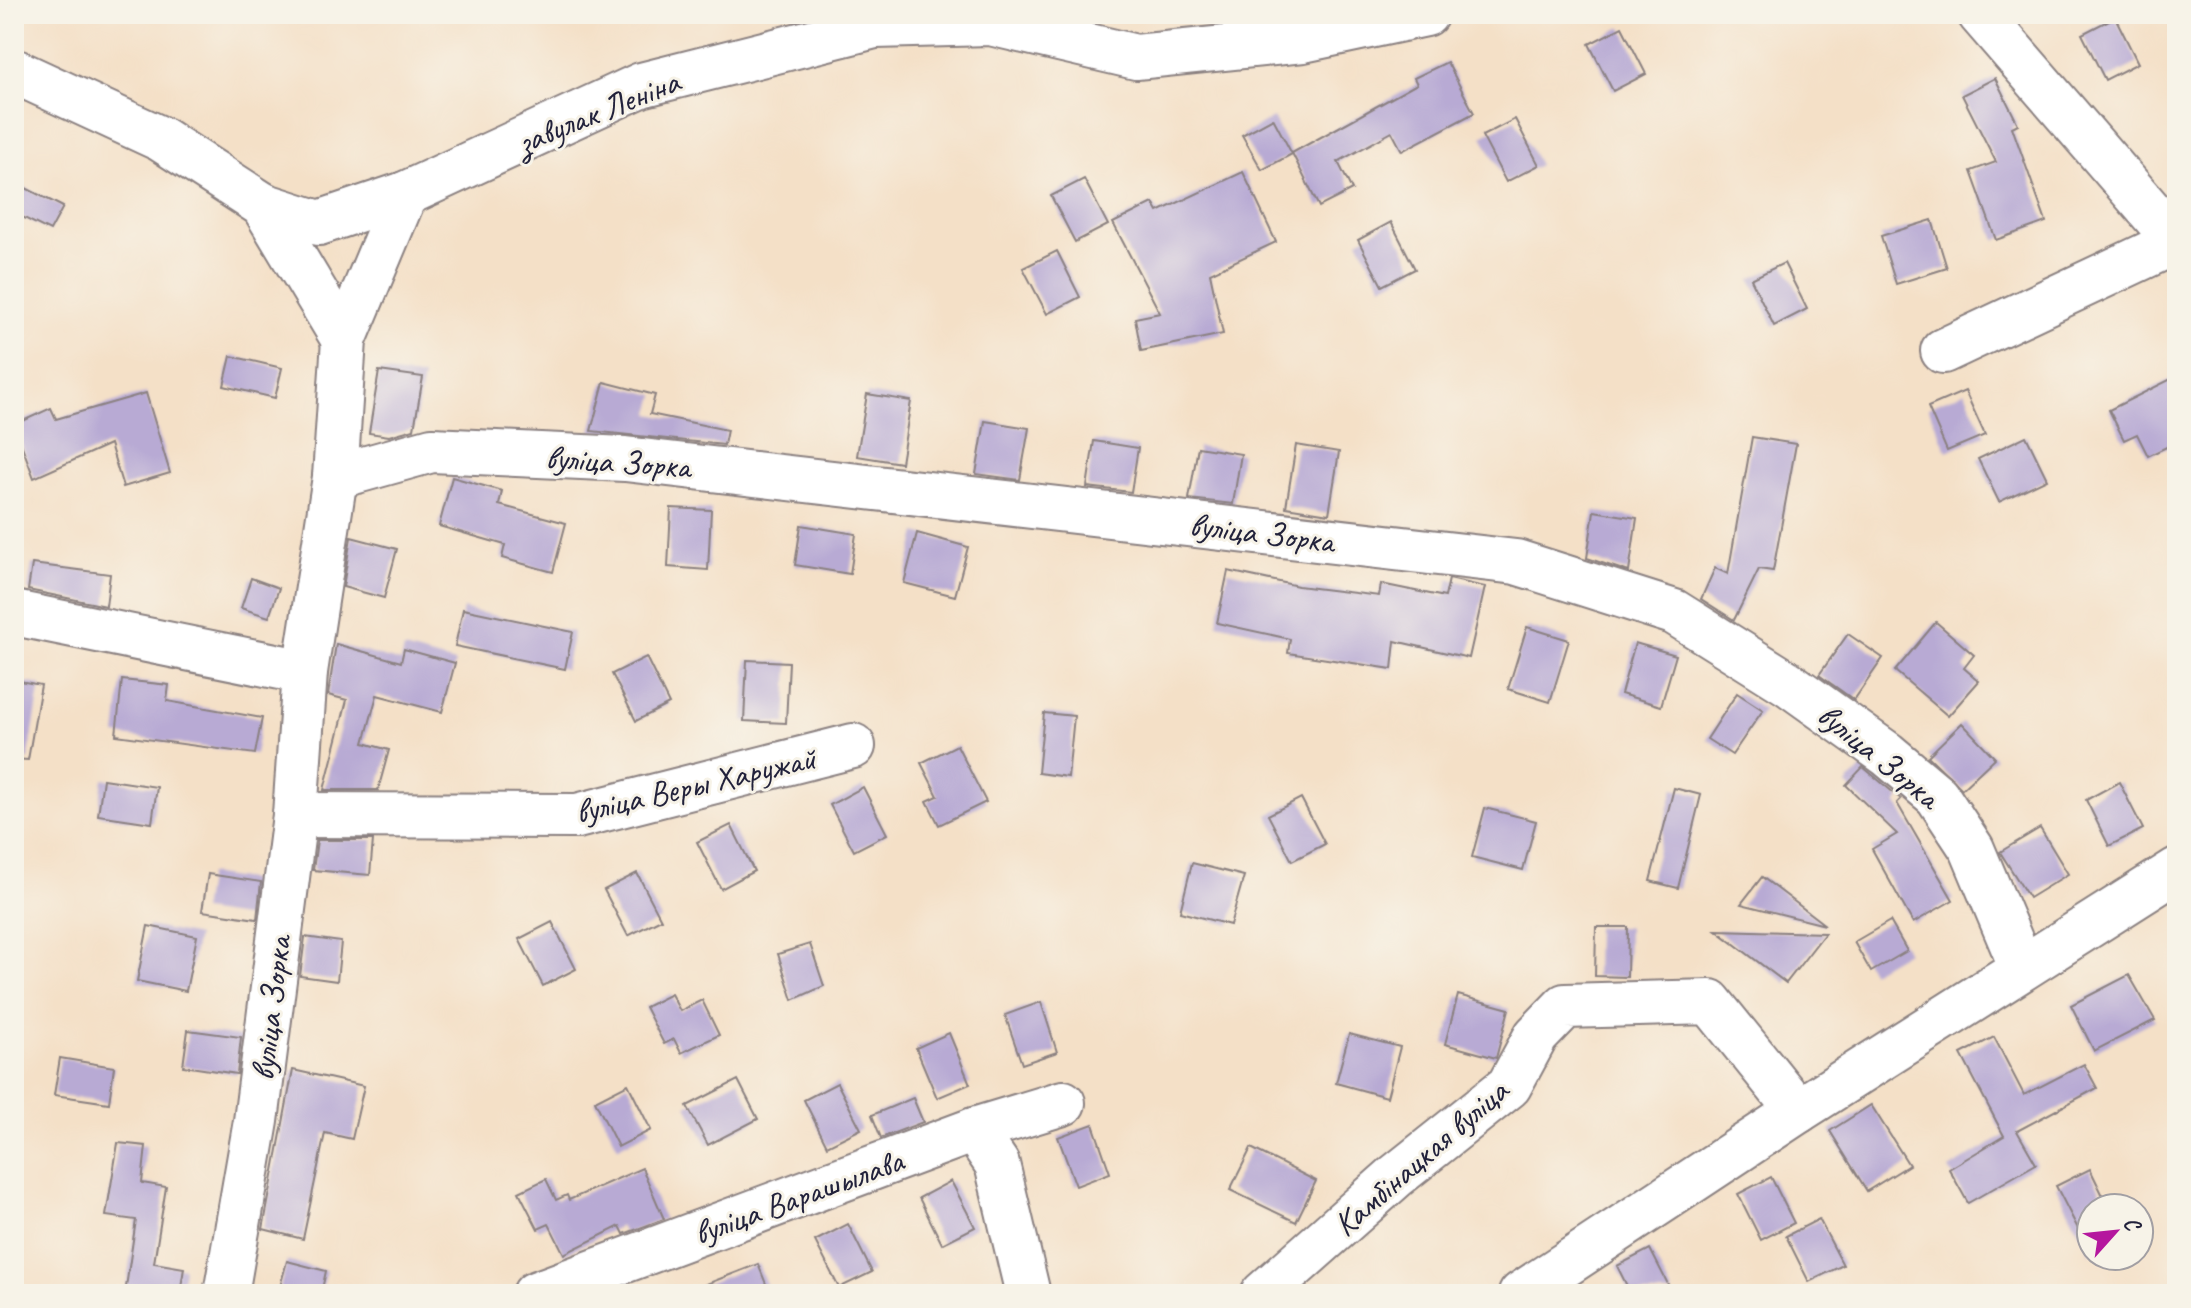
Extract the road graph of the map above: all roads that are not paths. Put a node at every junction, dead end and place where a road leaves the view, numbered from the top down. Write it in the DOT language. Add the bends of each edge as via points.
graph roads {
  1 [pos="1426,14"];
  2 [pos="1980,14"];
  3 [pos="14,71"];
  4 [pos="405,194"];
  5 [pos="263,205"];
  6 [pos="2177,242"];
  7 [pos="344,340"];
  8 [pos="1943,351"];
  9 [pos="335,477"];
  10 [pos="14,613"];
  11 [pos="305,672"];
  12 [pos="853,746"];
  13 [pos="295,815"];
  14 [pos="2177,870"];
  15 [pos="2022,968"];
  16 [pos="1063,1103"];
  17 [pos="1798,1111"];
  18 [pos="974,1130"];
  19 [pos="226,1294"];
  20 [pos="535,1294"];
  21 [pos="1028,1294"];
  22 [pos="1263,1294"];
  23 [pos="1521,1294"];
  1 -- 4 [label="street, завулак Леніна" via="1303,40 1136,57 990,23 875,26 641,85"];
  2 -- 6 [label="street"];
  3 -- 5 [label="street" via="161,139"];
  4 -- 5 [label="street, завулак Леніна" via="319,223"];
  4 -- 7 [label="street"];
  5 -- 7 [label="street"];
  6 -- 8 [label="street"];
  7 -- 9 [label="street, вуліца Зорка"];
  9 -- 11 [label="street, вуліца Зорка"];
  9 -- 15 [label="street, вуліца Зорка" via="432,450 625,459 1516,562 1674,612 1887,754 1937,796 1972,849"];
  10 -- 11 [label="street"];
  11 -- 13 [label="street, вуліца Зорка"];
  12 -- 13 [label="street, вуліца Веры Харужай" via="577,816"];
  13 -- 19 [label="street, вуліца Зорка" via="256,1121"];
  14 -- 15 [label="street"];
  15 -- 17 [label="street"];
  16 -- 18 [label="street, вуліца Варашылава"];
  17 -- 22 [label="street, Камбінацкая вуліца" via="1710,1002 1565,1006 1536,1036 1509,1086 1396,1176"];
  17 -- 23 [label="street"];
  18 -- 20 [label="street, вуліца Варашылава"];
  18 -- 21 [label="street" via="997,1164"];
}
